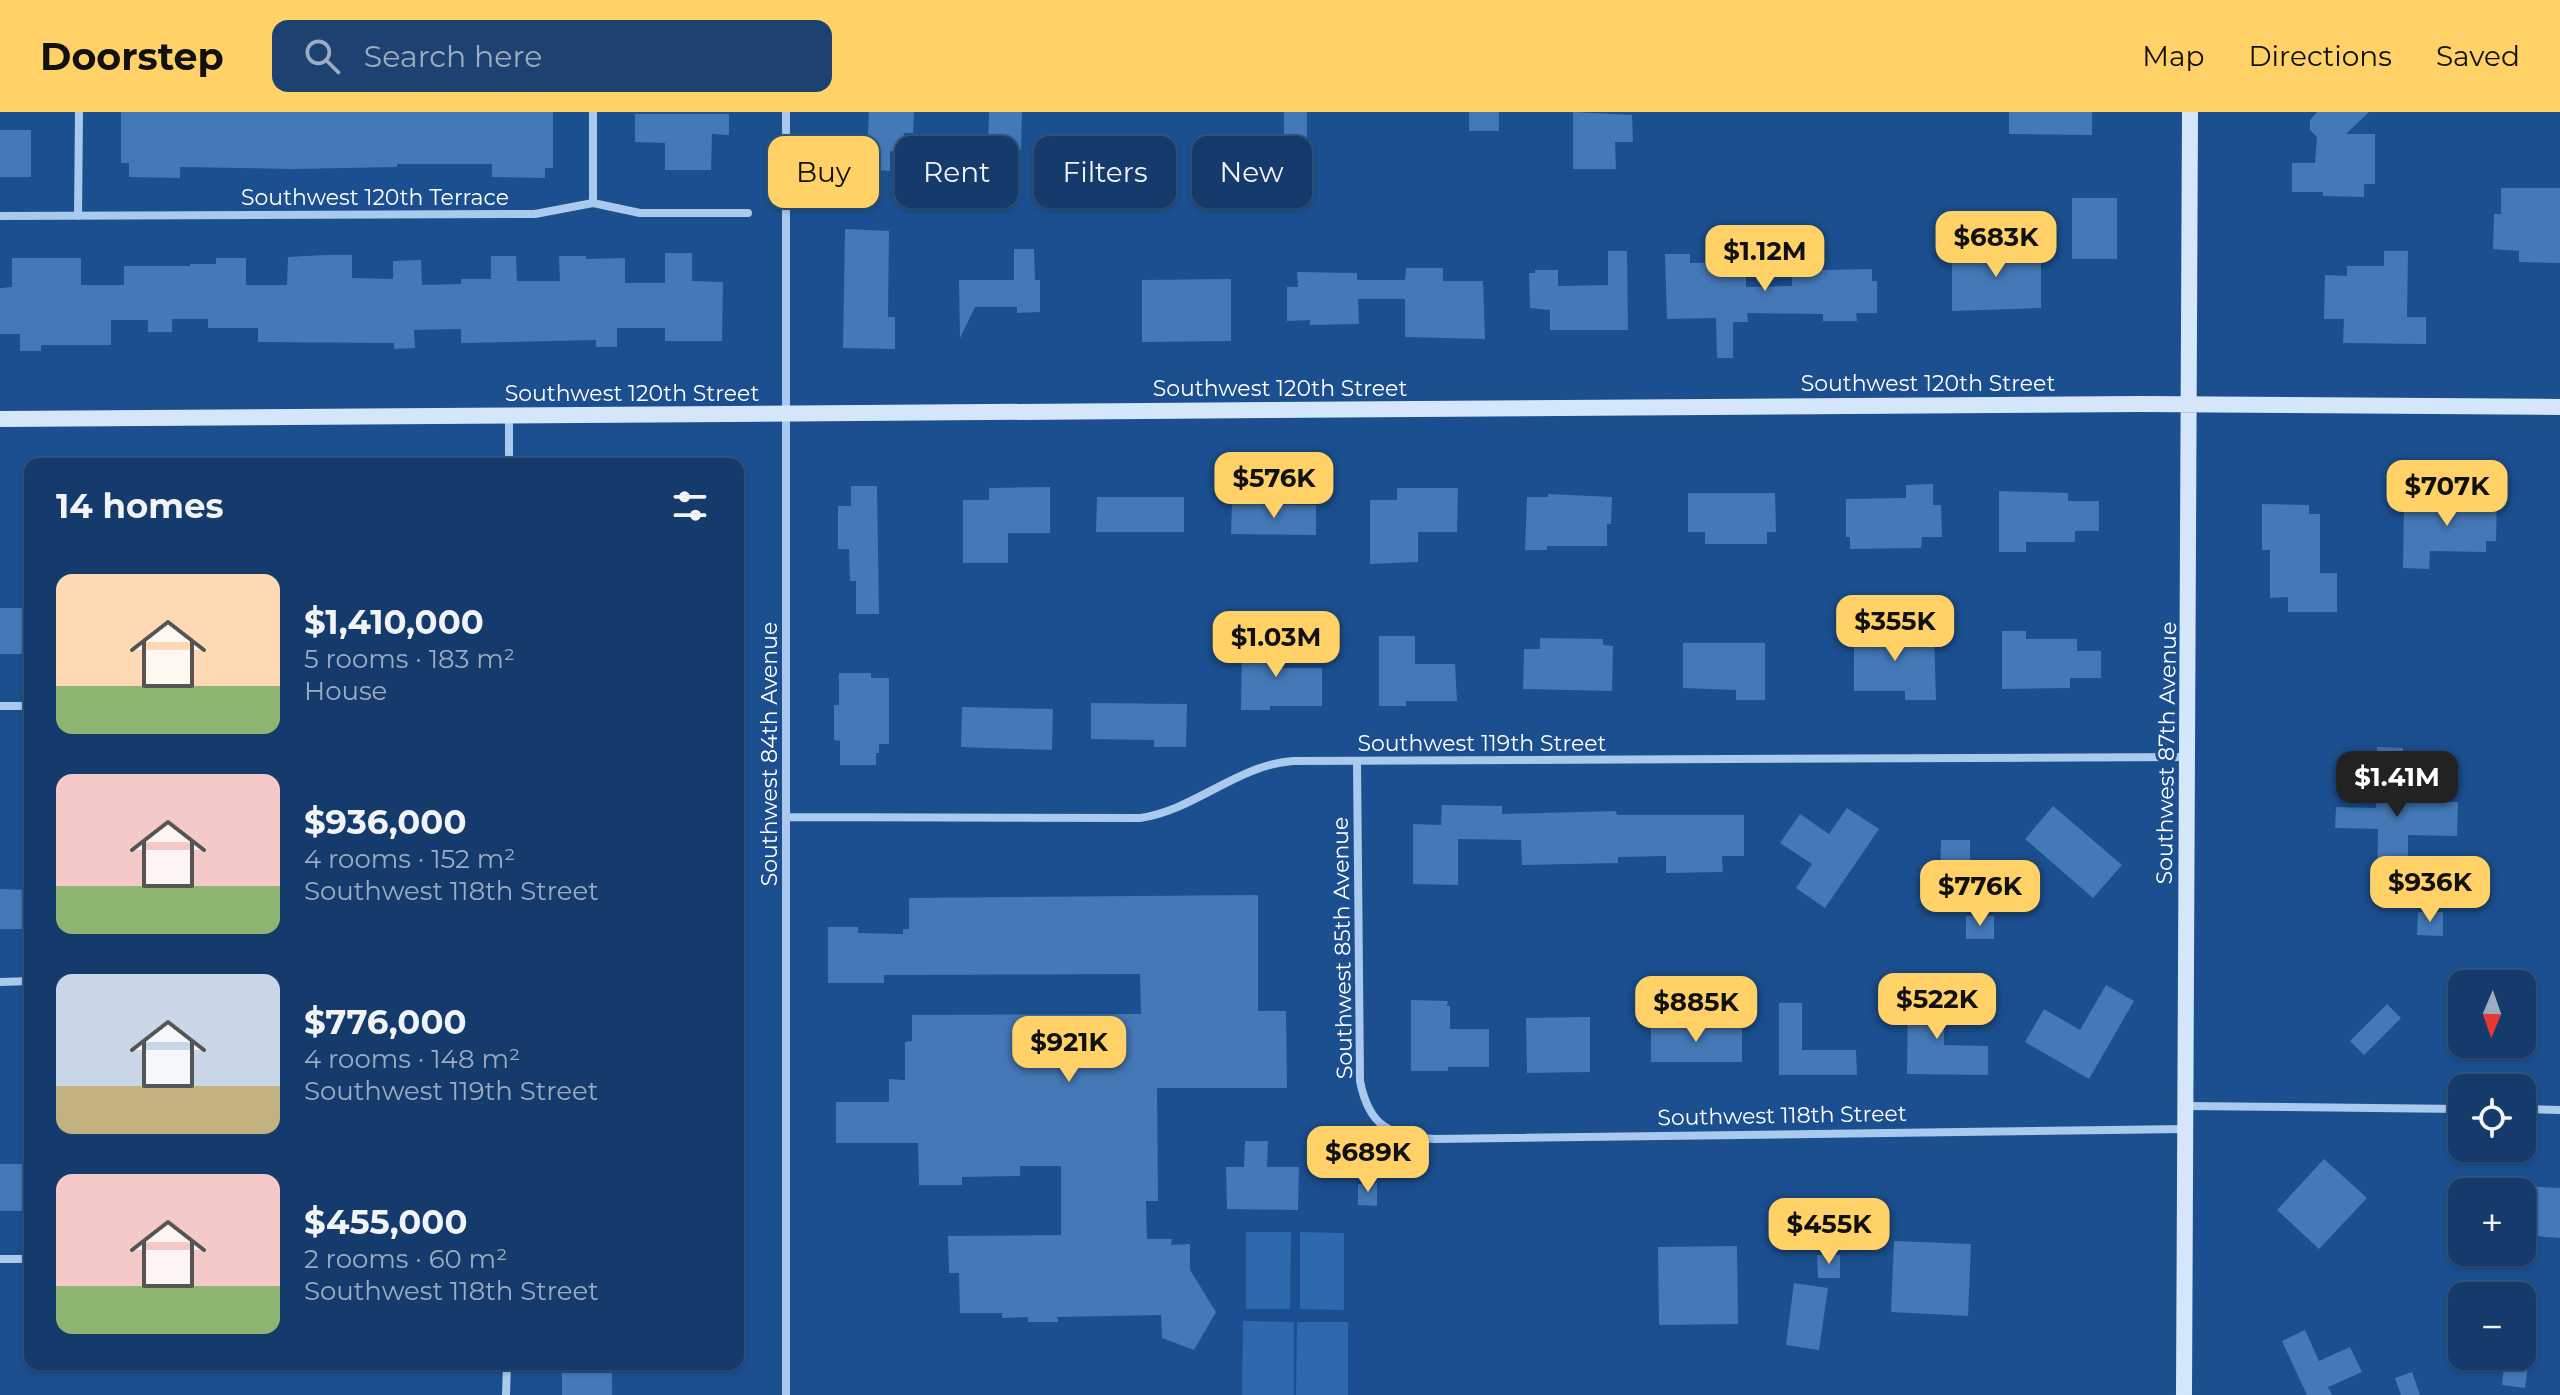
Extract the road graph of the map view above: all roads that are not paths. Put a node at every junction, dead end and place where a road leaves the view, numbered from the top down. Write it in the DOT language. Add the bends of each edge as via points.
graph roads {
  1 [pos="79,112"];
  2 [pos="593,112"];
  3 [pos="786,112"];
  4 [pos="2190,112"];
  5 [pos="593,203"];
  6 [pos="748,213"];
  7 [pos="0,216"];
  8 [pos="78,216"];
  9 [pos="2190,404"];
  10 [pos="2560,407"];
  11 [pos="785,414"];
  12 [pos="509,416"];
  13 [pos="0,419"];
  14 [pos="509,458"];
  15 [pos="0,706"];
  16 [pos="24,706"];
  17 [pos="2188,757"];
  18 [pos="1357,762"];
  19 [pos="787,817"];
  20 [pos="24,981"];
  21 [pos="0,982"];
  22 [pos="2185,1106"];
  23 [pos="2448,1109"];
  24 [pos="2536,1109"];
  25 [pos="2560,1110"];
  26 [pos="1382,1126"];
  27 [pos="2185,1129"];
  28 [pos="0,1259"];
  29 [pos="24,1259"];
  30 [pos="507,1370"];
  31 [pos="506,1395"];
  32 [pos="786,1395"];
  33 [pos="2184,1395"];
  1 -- 8 [label="street"];
  2 -- 5 [label="street"];
  3 -- 11 [label="street, Southwest 84th Avenue"];
  4 -- 9 [label="street, Southwest 87th Avenue"];
  5 -- 6 [label="street, Southwest 120th Terrace" via="640,213"];
  5 -- 8 [label="street, Southwest 120th Terrace" via="535,214"];
  7 -- 8 [label="street, Southwest 120th Terrace"];
  9 -- 10 [label="street, Southwest 120th Street"];
  9 -- 11 [label="street, Southwest 120th Street"];
  9 -- 17 [label="street, Southwest 87th Avenue"];
  11 -- 12 [label="street, Southwest 120th Street"];
  11 -- 19 [label="street, Southwest 84th Avenue"];
  12 -- 13 [label="street, Southwest 120th Street"];
  12 -- 14 [label="street"];
  15 -- 16 [label="street"];
  17 -- 18 [label="street, Southwest 119th Street"];
  17 -- 22 [label="street, Southwest 87th Avenue"];
  18 -- 19 [label="street, Southwest 119th Street" via="1272,764 1171,812 1140,818"];
  18 -- 26 [label="street, Southwest 85th Avenue" via="1360,1081 1368,1108"];
  19 -- 32 [label="street, Southwest 84th Avenue"];
  20 -- 21 [label="street"];
  22 -- 23 [label="street"];
  22 -- 27 [label="street, Southwest 87th Avenue"];
  24 -- 25 [label="street"];
  26 -- 27 [label="street, Southwest 118th Street" via="1404,1136 1434,1139"];
  27 -- 33 [label="street, Southwest 87th Avenue"];
  28 -- 29 [label="street"];
  30 -- 31 [label="street"];
}
